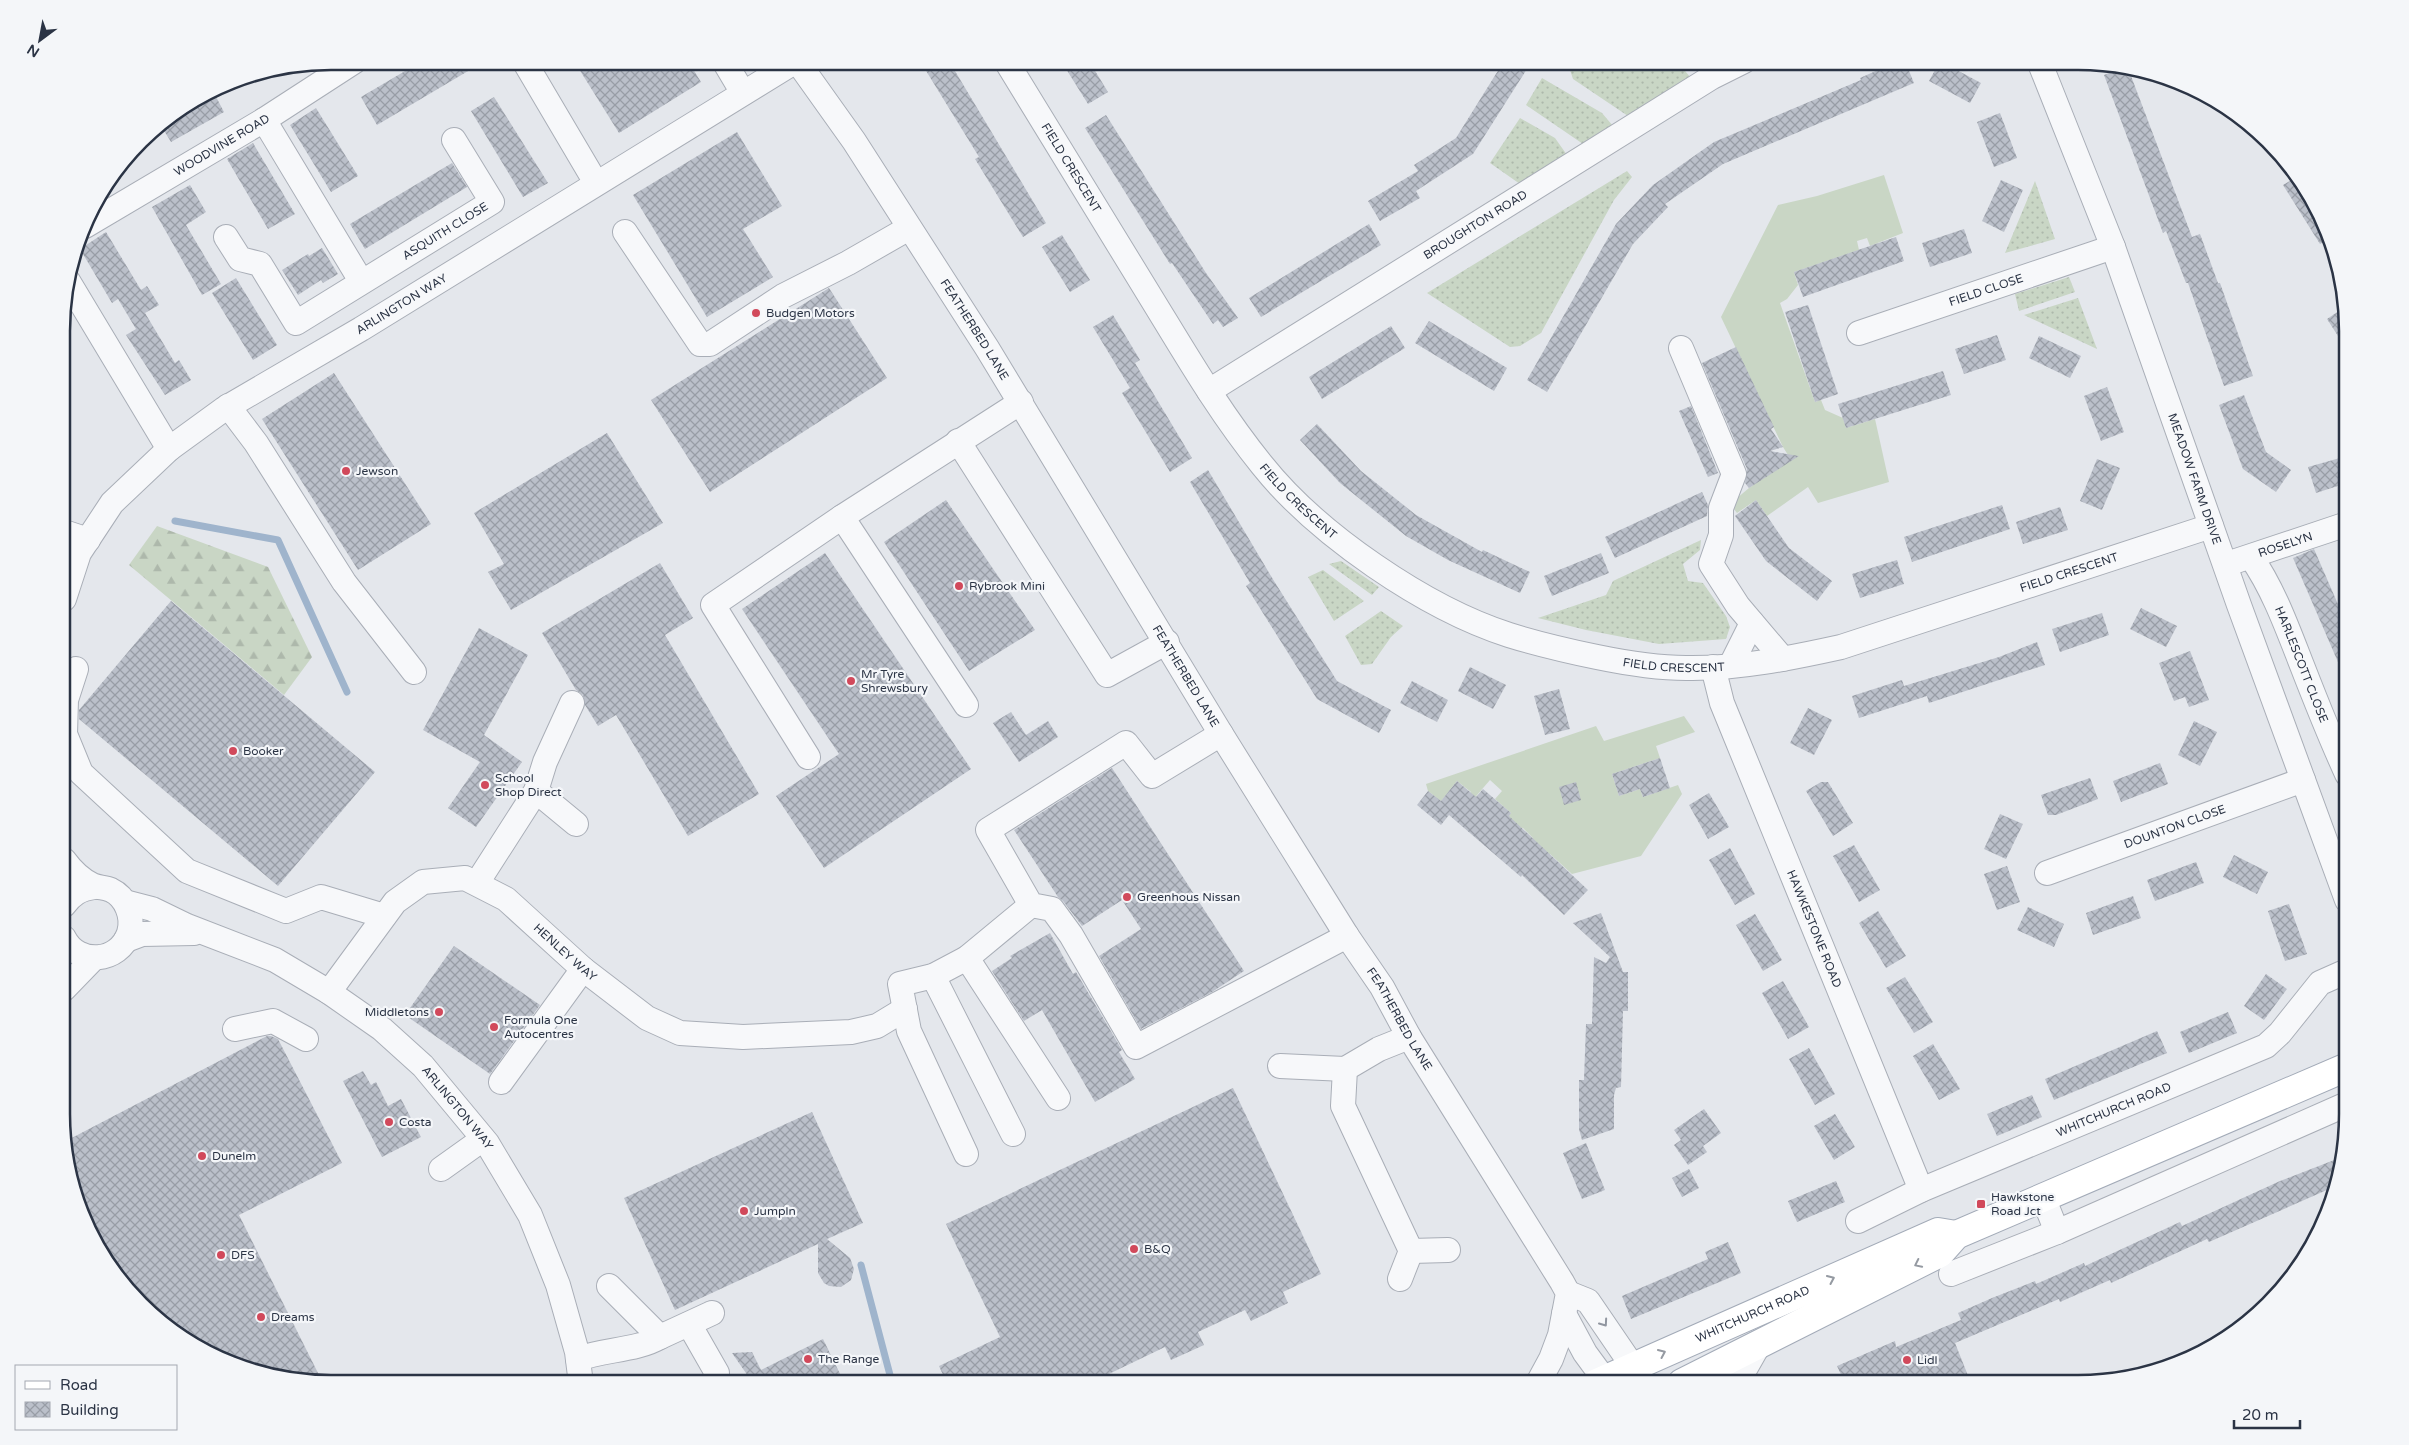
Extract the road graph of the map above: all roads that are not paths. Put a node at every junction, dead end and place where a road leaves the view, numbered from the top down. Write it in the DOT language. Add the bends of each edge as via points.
graph roads {
  1 [pos="341,70"];
  2 [pos="529,70"];
  3 [pos="729,70"];
  4 [pos="782,70"];
  5 [pos="803,70"];
  6 [pos="1012,70"];
  7 [pos="1726,70"];
  8 [pos="2043,70"];
  9 [pos="743,93"];
  10 [pos="264,120"];
  11 [pos="454,140"];
  12 [pos="596,183"];
  13 [pos="96,218"];
  14 [pos="909,228"];
  15 [pos="625,232"];
  16 [pos="226,237"];
  17 [pos="2113,247"];
  18 [pos="361,281"];
  19 [pos="73,290"];
  20 [pos="1859,333"];
  21 [pos="1680,348"];
  22 [pos="1209,392"];
  23 [pos="1021,402"];
  24 [pos="228,406"];
  25 [pos="958,441"];
  26 [pos="169,449"];
  27 [pos="842,517"];
  28 [pos="2211,526"];
  29 [pos="2339,527"];
  30 [pos="70,534"];
  31 [pos="88,540"];
  32 [pos="2251,557"];
  33 [pos="2225,565"];
  34 [pos="70,581"];
  35 [pos="1752,623"];
  36 [pos="1166,642"];
  37 [pos="1783,659"];
  38 [pos="1722,666"];
  39 [pos="76,669"];
  40 [pos="414,672"];
  41 [pos="70,688"];
  42 [pos="572,703"];
  43 [pos="966,705"];
  44 [pos="1221,734"];
  45 [pos="70,746"];
  46 [pos="2339,756"];
  47 [pos="808,757"];
  48 [pos="2302,780"];
  49 [pos="536,791"];
  50 [pos="576,824"];
  51 [pos="70,869"];
  52 [pos="2047,873"];
  53 [pos="2339,879"];
  54 [pos="477,883"];
  55 [pos="94,886"];
  56 [pos="70,897"];
  57 [pos="124,902"];
  58 [pos="1032,905"];
  59 [pos="384,916"];
  60 [pos="208,934"];
  61 [pos="1347,936"];
  62 [pos="126,940"];
  63 [pos="70,950"];
  64 [pos="94,958"];
  65 [pos="967,958"];
  66 [pos="583,969"];
  67 [pos="2339,975"];
  68 [pos="933,976"];
  69 [pos="70,983"];
  70 [pos="329,992"];
  71 [pos="905,1009"];
  72 [pos="235,1029"];
  73 [pos="1409,1037"];
  74 [pos="306,1039"];
  75 [pos="1280,1066"];
  76 [pos="1345,1070"];
  77 [pos="2339,1070"];
  78 [pos="502,1082"];
  79 [pos="1058,1098"];
  80 [pos="2339,1108"];
  81 [pos="1013,1134"];
  82 [pos="484,1139"];
  83 [pos="966,1154"];
  84 [pos="441,1170"];
  85 [pos="1921,1190"];
  86 [pos="2042,1197"];
  87 [pos="1858,1221"];
  88 [pos="2058,1232"];
  89 [pos="1956,1235"];
  90 [pos="1448,1250"];
  91 [pos="1411,1251"];
  92 [pos="1951,1274"];
  93 [pos="1400,1279"];
  94 [pos="609,1286"];
  95 [pos="1566,1303"];
  96 [pos="712,1313"];
  97 [pos="689,1324"];
  98 [pos="657,1345"];
  99 [pos="1758,1346"];
  100 [pos="578,1359"];
  101 [pos="717,1373"];
  102 [pos="580,1375"];
  103 [pos="1542,1375"];
  104 [pos="1599,1375"];
  105 [pos="1639,1375"];
  106 [pos="1698,1375"];
  107 [pos="1742,1375"];
  1 -- 10 [label="street, WOODVINE ROAD"];
  2 -- 12 [label="street"];
  3 -- 9 [label="street"];
  4 -- 9 [label="street, ARLINGTON WAY"];
  5 -- 14 [label="street, FEATHERBED LANE" via="854,141"];
  6 -- 22 [label="street, FIELD CRESCENT"];
  7 -- 22 [label="street, BROUGHTON ROAD"];
  8 -- 17 [label="street, MEADOW FARM DRIVE"];
  9 -- 12 [label="street, ARLINGTON WAY"];
  10 -- 13 [label="street, WOODVINE ROAD"];
  10 -- 18 [label="street"];
  11 -- 18 [label="street, ASQUITH CLOSE" via="492,202"];
  12 -- 24 [label="street, ARLINGTON WAY" via="361,329"];
  14 -- 15 [label="street" via="783,296 710,344 700,344"];
  14 -- 23 [label="street, FEATHERBED LANE"];
  16 -- 18 [label="street, ASQUITH CLOSE" via="240,259 260,264 296,322"];
  17 -- 20 [label="street, FIELD CLOSE"];
  17 -- 28 [label="street, MEADOW FARM DRIVE"];
  19 -- 26 [label="street"];
  21 -- 35 [label="street" via="1734,474 1721,508 1721,535 1711,564"];
  22 -- 38 [label="street, FIELD CRESCENT" via="1262,466 1304,509 1369,562 1434,601 1510,636 1567,651 1662,667"];
  23 -- 25 [label="street"];
  23 -- 36 [label="street, FEATHERBED LANE"];
  24 -- 26 [label="street, ARLINGTON WAY"];
  24 -- 40 [label="street" via="256,442 344,582"];
  25 -- 27 [label="street"];
  25 -- 36 [label="street" via="1107,675"];
  26 -- 31 [label="street, ARLINGTON WAY" via="112,503"];
  27 -- 43 [label="street"];
  27 -- 47 [label="street" via="713,605"];
  28 -- 33 [label="street, MEADOW FARM DRIVE"];
  28 -- 37 [label="street, FIELD CRESCENT" via="1841,647"];
  29 -- 32 [label="street, ROSELYN"];
  30 -- 31 [label="street"];
  31 -- 34 [label="street, ARLINGTON WAY" via="79,553"];
  32 -- 33 [label="street, ROSELYN"];
  32 -- 46 [label="street, HARLESCOTT CLOSE" via="2263,574 2288,627"];
  33 -- 48 [label="street, MEADOW FARM DRIVE"];
  35 -- 37 [label="street"];
  35 -- 38 [label="street"];
  36 -- 44 [label="street, FEATHERBED LANE"];
  37 -- 38 [label="street, FIELD CRESCENT"];
  38 -- 85 [label="street, HAWKESTONE ROAD" via="1722,703"];
  39 -- 41 [label="street"];
  42 -- 49 [label="street" via="545,762"];
  44 -- 58 [label="street" via="1152,776 1126,742 988,830"];
  44 -- 61 [label="street, FEATHERBED LANE"];
  45 -- 59 [label="street" via="81,773 187,871 286,911 321,897"];
  48 -- 52 [label="street, DOUNTON CLOSE"];
  48 -- 53 [label="street, MEADOW FARM DRIVE"];
  49 -- 50 [label="street"];
  49 -- 54 [label="street"];
  51 -- 55 [label="street, ARLINGTON WAY"];
  54 -- 59 [label="street, HENLEY WAY" via="465,878 423,882 395,902"];
  54 -- 66 [label="street, HENLEY WAY" via="506,899"];
  55 -- 56 [label="street" via="81,889"];
  55 -- 57 [label="street, ARLINGTON WAY" via="111,890"];
  57 -- 60 [label="street, ARLINGTON WAY"];
  57 -- 62 [label="street" via="131,921"];
  58 -- 61 [label="street" via="1052,909 1071,935 1136,1047"];
  58 -- 65 [label="street"];
  59 -- 70 [label="street, HENLEY WAY"];
  60 -- 62 [label="street, ARLINGTON WAY" via="142,934"];
  60 -- 70 [label="street, ARLINGTON WAY" via="275,960"];
  61 -- 73 [label="street, FEATHERBED LANE" via="1382,987"];
  62 -- 64 [label="street, ARLINGTON WAY" via="118,950"];
  63 -- 64 [label="street"];
  64 -- 69 [label="street, ARLINGTON WAY"];
  65 -- 68 [label="street"];
  65 -- 79 [label="street"];
  66 -- 71 [label="street, HENLEY WAY" via="647,1018 680,1034 743,1037 851,1032 876,1026"];
  66 -- 78 [label="street"];
  67 -- 85 [label="street, WHITCHURCH ROAD" via="2320,983 2266,1046"];
  68 -- 71 [label="street" via="900,984"];
  68 -- 81 [label="street"];
  70 -- 82 [label="street, ARLINGTON WAY" via="382,1030 423,1066"];
  71 -- 83 [label="street" via="909,1031"];
  72 -- 74 [label="street" via="273,1021"];
  73 -- 76 [label="street" via="1379,1049"];
  73 -- 95 [label="street, FEATHERBED LANE"];
  75 -- 76 [label="street"];
  76 -- 91 [label="street" via="1343,1106"];
  77 -- 86 [label="main road, WHITCHURCH ROAD"];
  80 -- 88 [label="street"];
  82 -- 84 [label="street"];
  82 -- 100 [label="street, ARLINGTON WAY" via="530,1215 558,1285"];
  85 -- 87 [label="street, WHITCHURCH ROAD"];
  86 -- 88 [label="street"];
  86 -- 89 [label="main road, WHITCHURCH ROAD"];
  88 -- 92 [label="street"];
  89 -- 99 [label="main road, WHITCHURCH ROAD, one-way" via="1940,1253"];
  105 -- 89 [label="main road, WHITCHURCH ROAD, one-way" via="1938,1232"];
  90 -- 91 [label="street"];
  91 -- 93 [label="street"];
  94 -- 98 [label="street"];
  95 -- 103 [label="street" via="1556,1347"];
  95 -- 104 [label="street, FEATHERBED LANE" via="1585,1353"];
  95 -- 105 [label="street, one-way" via="1588,1301"];
  96 -- 97 [label="street"];
  97 -- 98 [label="street"];
  97 -- 101 [label="street"];
  98 -- 100 [label="street" via="591,1354"];
  99 -- 106 [label="main road, WHITCHURCH ROAD"];
  99 -- 107 [label="street"];
  100 -- 102 [label="street, ARLINGTON WAY"];
}
